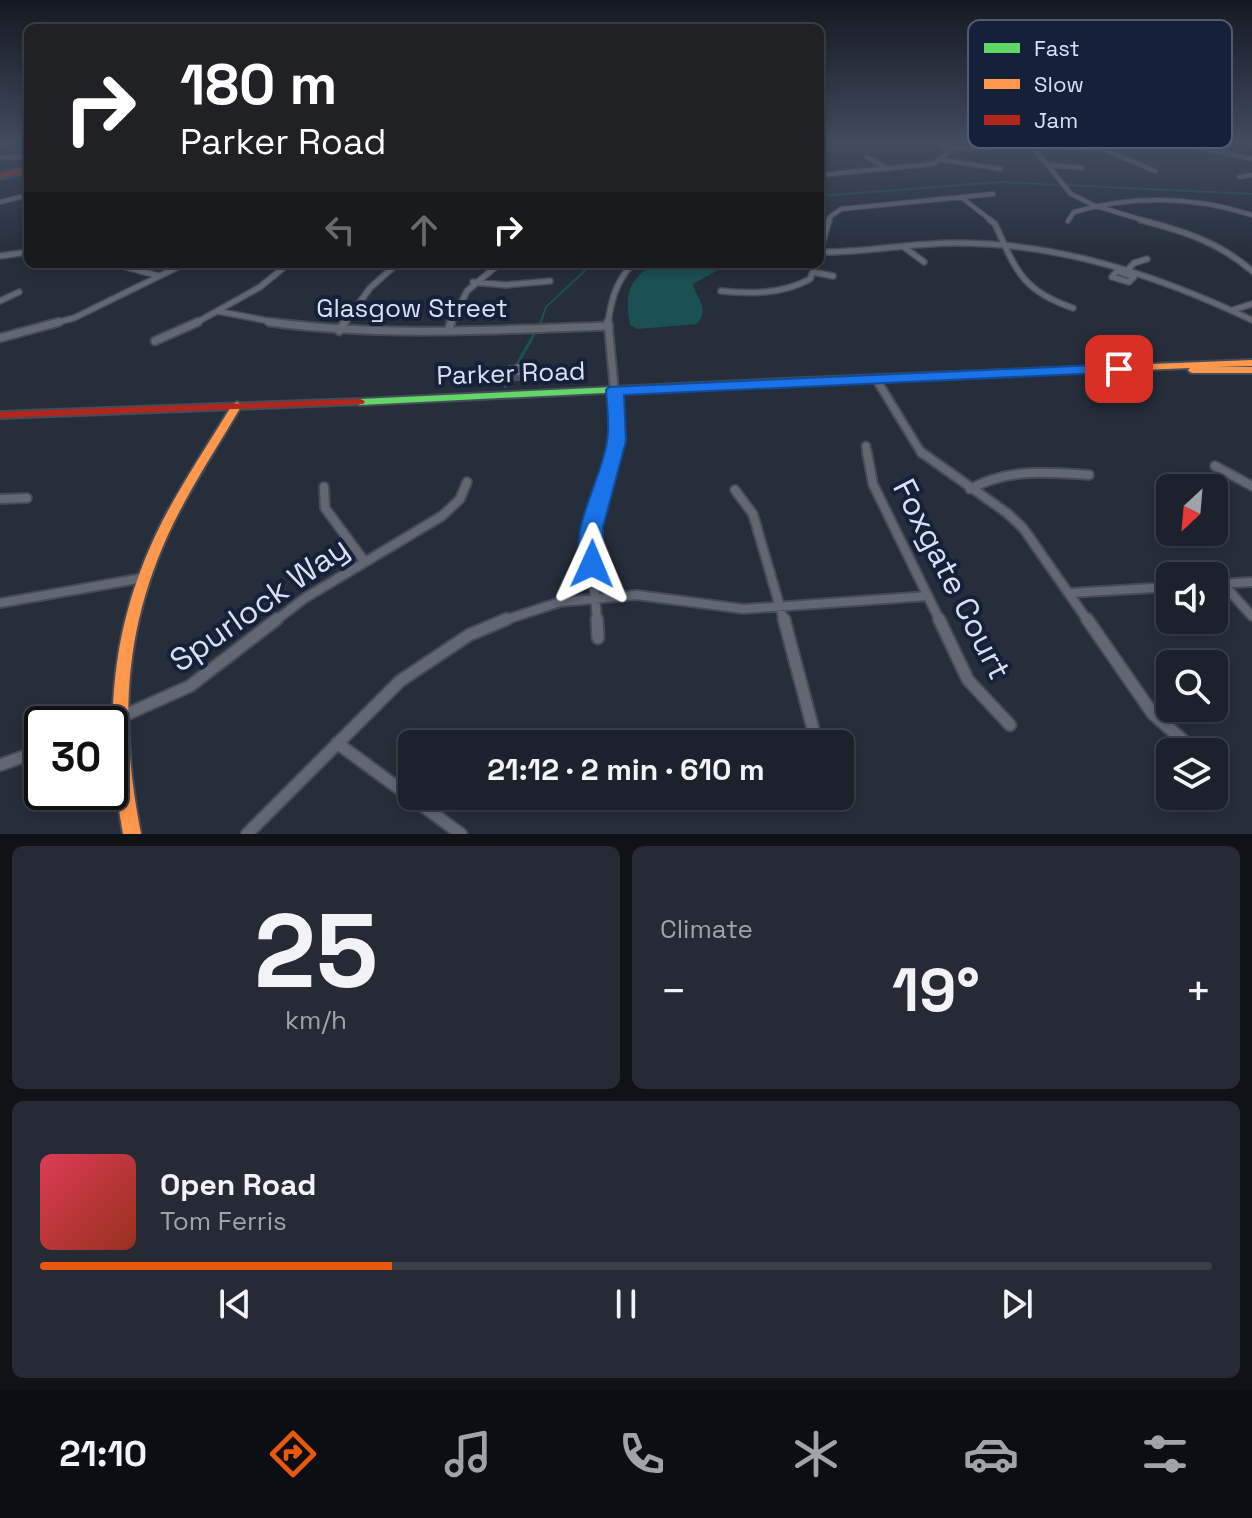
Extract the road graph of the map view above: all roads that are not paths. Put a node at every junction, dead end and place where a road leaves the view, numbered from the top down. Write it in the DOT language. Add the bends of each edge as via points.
graph roads {
  1 [pos="1059,181"];
  2 [pos="993,194"];
  3 [pos="24,196"];
  4 [pos="961,197"];
  5 [pos="0,202"];
  6 [pos="1095,206"];
  7 [pos="1252,213"];
  8 [pos="1068,221"];
  9 [pos="824,237"];
  10 [pos="1006,246"];
  11 [pos="904,247"];
  12 [pos="824,251"];
  13 [pos="24,253"];
  14 [pos="0,256"];
  15 [pos="1236,257"];
  16 [pos="1252,258"];
  17 [pos="1147,259"];
  18 [pos="924,262"];
  19 [pos="130,268"];
  20 [pos="176,268"];
  21 [pos="392,268"];
  22 [pos="493,268"];
  23 [pos="628,268"];
  24 [pos="814,268"];
  25 [pos="282,269"];
  26 [pos="1127,271"];
  27 [pos="1252,271"];
  28 [pos="813,272"];
  29 [pos="159,276"];
  30 [pos="833,276"];
  31 [pos="550,281"];
  32 [pos="473,282"];
  33 [pos="721,291"];
  34 [pos="19,292"];
  35 [pos="0,301"];
  36 [pos="1252,304"];
  37 [pos="1073,308"];
  38 [pos="1233,310"];
  39 [pos="217,311"];
  40 [pos="1252,320"];
  41 [pos="609,326"];
  42 [pos="449,329"];
  43 [pos="339,331"];
  44 [pos="0,338"];
  45 [pos="155,341"];
  46 [pos="1252,363"];
  47 [pos="1119,369"];
  48 [pos="1252,370"];
  49 [pos="876,379"];
  50 [pos="615,390"];
  51 [pos="237,405"];
  52 [pos="0,415"];
  53 [pos="866,446"];
  54 [pos="1215,466"];
  55 [pos="1089,475"];
  56 [pos="467,482"];
  57 [pos="1252,486"];
  58 [pos="324,487"];
  59 [pos="970,489"];
  60 [pos="735,490"];
  61 [pos="27,498"];
  62 [pos="0,499"];
  63 [pos="365,562"];
  64 [pos="143,578"];
  65 [pos="1252,582"];
  66 [pos="1228,583"];
  67 [pos="1156,588"];
  68 [pos="1069,593"];
  69 [pos="1228,593"];
  70 [pos="928,596"];
  71 [pos="594,597"];
  72 [pos="0,603"];
  73 [pos="780,606"];
  74 [pos="1252,616"];
  75 [pos="598,638"];
  76 [pos="118,706"];
  77 [pos="128,714"];
  78 [pos="1010,725"];
  79 [pos="813,730"];
  80 [pos="1180,738"];
  81 [pos="337,743"];
  82 [pos="24,756"];
  83 [pos="0,765"];
  84 [pos="127,810"];
  85 [pos="132,834"];
  86 [pos="247,834"];
  87 [pos="461,834"];
  1 -- 6 [label="street"];
  2 -- 4 [label="street"];
  3 -- 5 [label="street"];
  4 -- 9 [label="street" via="841,209 830,217"];
  4 -- 10 [label="street" via="988,216"];
  6 -- 7 [label="street" via="1160,200"];
  6 -- 8 [label="street" via="1074,212"];
  6 -- 15 [label="street" via="1188,234"];
  10 -- 11 [label="street"];
  10 -- 26 [label="street"];
  10 -- 37 [label="street" via="1028,286"];
  11 -- 12 [label="street"];
  11 -- 18 [label="street"];
  13 -- 14 [label="street"];
  15 -- 16 [label="street"];
  15 -- 27 [label="street"];
  17 -- 26 [label="street"];
  19 -- 29 [label="street"];
  20 -- 29 [label="street"];
  21 -- 43 [label="street" via="370,288"];
  22 -- 32 [label="street"];
  23 -- 41 [label="street" via="610,295"];
  24 -- 28 [label="street"];
  25 -- 39 [label="street"];
  26 -- 38 [label="street"];
  28 -- 30 [label="street"];
  28 -- 33 [label="street" via="794,287"];
  29 -- 44 [label="street" via="74,318"];
  31 -- 32 [label="street"];
  32 -- 42 [label="street" via="459,300"];
  34 -- 35 [label="street"];
  36 -- 38 [label="street"];
  38 -- 40 [label="street"];
  39 -- 43 [label="street, Glasgow Street"];
  39 -- 45 [label="street"];
  41 -- 42 [label="street, Glasgow Street"];
  41 -- 50 [label="street"];
  42 -- 43 [label="street, Glasgow Street"];
  46 -- 47 [label="street, Parker Road"];
  47 -- 48 [label="street, Parker Road"];
  47 -- 49 [label="street, Parker Road"];
  49 -- 50 [label="street, Parker Road"];
  49 -- 59 [label="street" via="924,457"];
  50 -- 51 [label="street, Parker Road"];
  50 -- 71 [label="street" via="616,447 592,527"];
  51 -- 52 [label="street, Parker Road"];
  51 -- 64 [label="street" via="170,517"];
  53 -- 70 [label="street, Foxgate Court" via="873,484"];
  54 -- 57 [label="street"];
  55 -- 59 [label="street" via="1006,473"];
  56 -- 63 [label="street, Spurlock Way" via="460,499 442,516"];
  58 -- 63 [label="street" via="325,508"];
  59 -- 68 [label="street" via="1023,528"];
  60 -- 73 [label="street" via="753,514"];
  61 -- 62 [label="street"];
  63 -- 77 [label="street, Spurlock Way" via="305,598 190,686"];
  64 -- 72 [label="street"];
  64 -- 76 [label="street" via="125,640"];
  65 -- 66 [label="street"];
  67 -- 68 [label="street"];
  68 -- 80 [label="street" via="1153,714"];
  69 -- 74 [label="street"];
  70 -- 73 [label="street"];
  70 -- 78 [label="street, Foxgate Court" via="968,680"];
  71 -- 73 [label="street" via="637,595 744,609"];
  71 -- 75 [label="street"];
  71 -- 81 [label="street" via="522,613 457,642 393,687"];
  73 -- 79 [label="street"];
  81 -- 86 [label="street"];
  81 -- 87 [label="street"];
  82 -- 83 [label="street"];
  84 -- 85 [label="street"];
}
